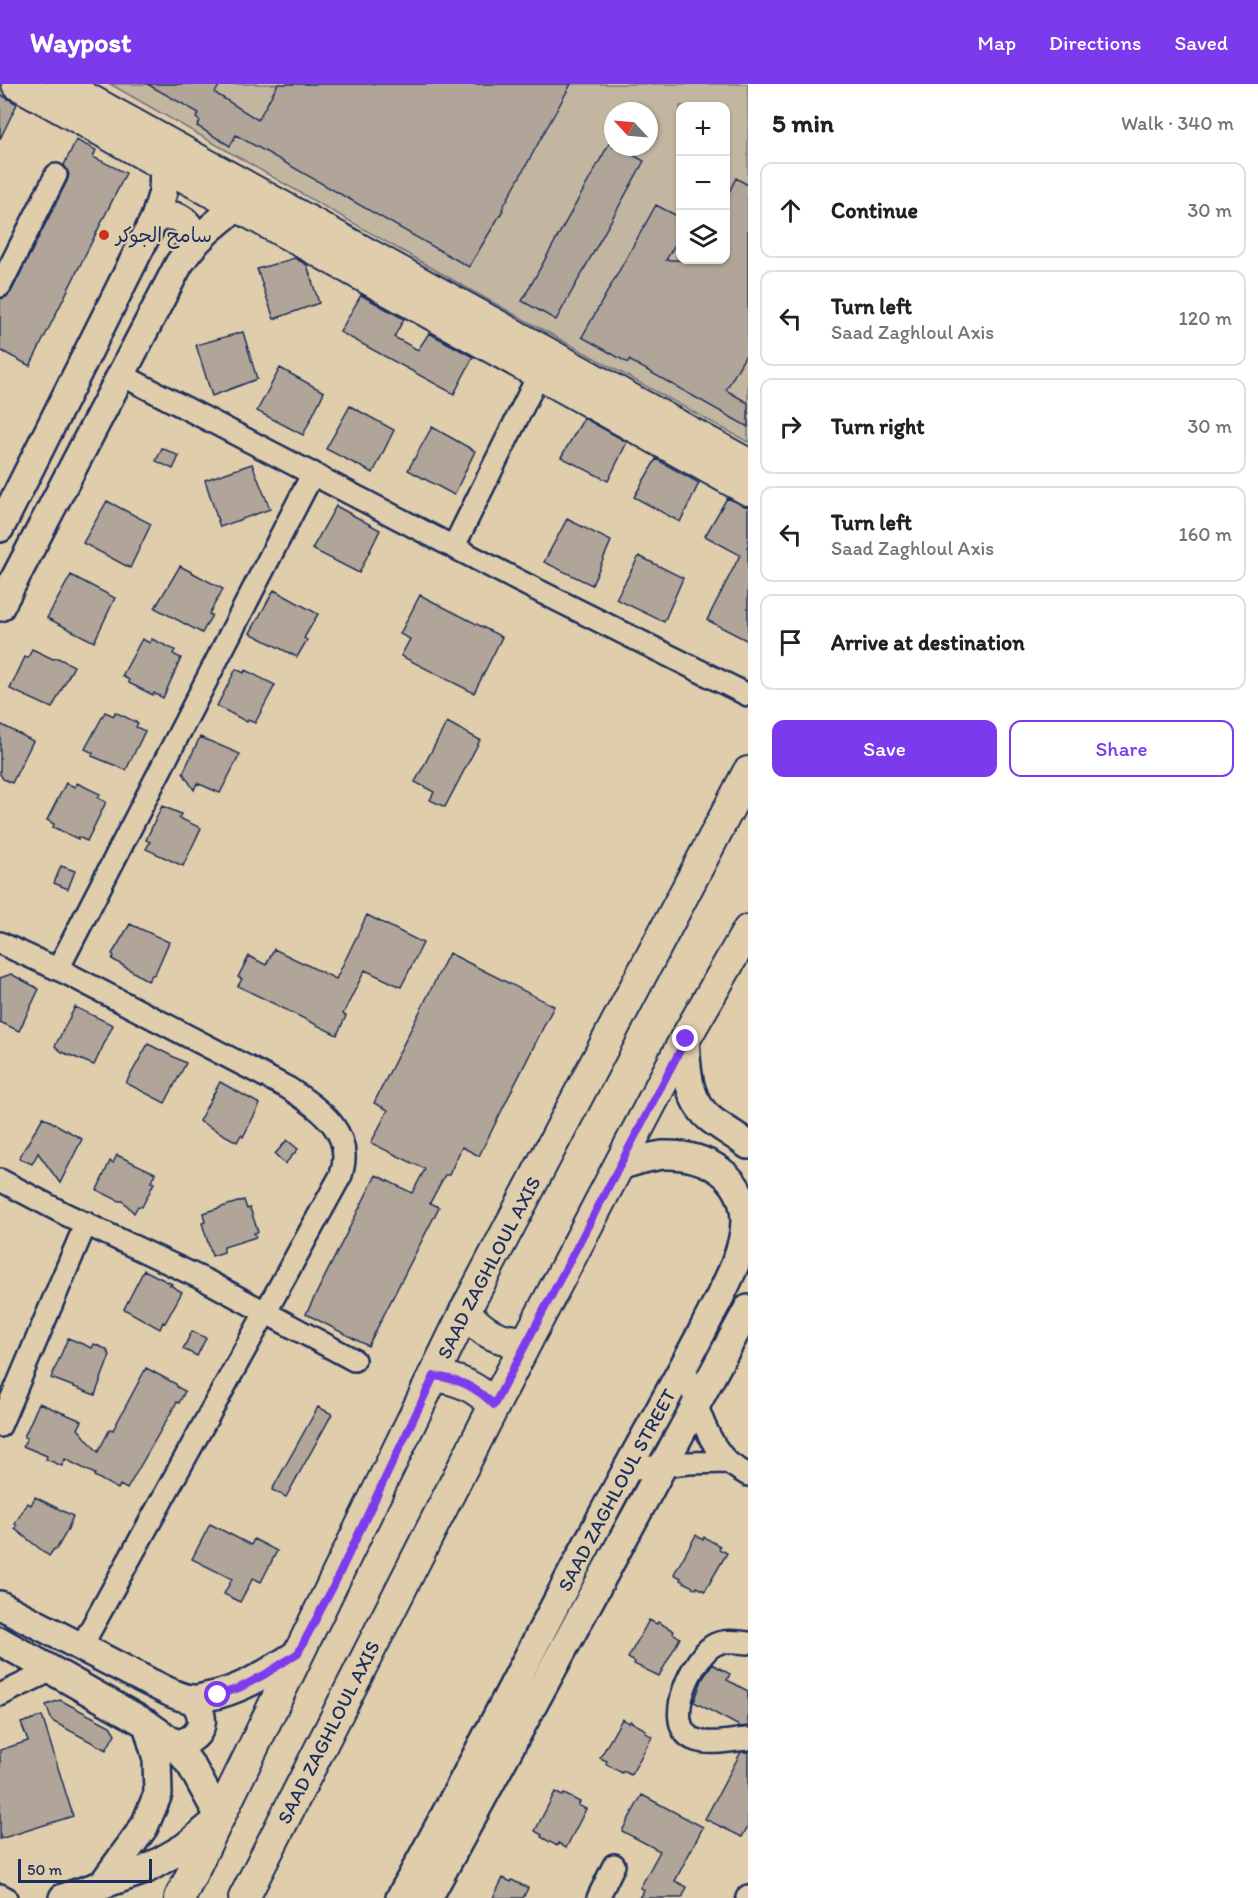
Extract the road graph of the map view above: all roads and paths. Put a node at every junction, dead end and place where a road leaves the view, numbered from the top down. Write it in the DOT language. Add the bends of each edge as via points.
graph roads {
  1 [pos="17,84"];
  2 [pos="61,84"];
  3 [pos="164,165"];
  4 [pos="56,175"];
  5 [pos="238,207"];
  6 [pos="155,218"];
  7 [pos="195,242"];
  8 [pos="0,286"];
  9 [pos="120,374"];
  10 [pos="539,374"];
  11 [pos="748,464"];
  12 [pos="313,473"];
  13 [pos="748,490"];
  14 [pos="0,528"];
  15 [pos="454,546"];
  16 [pos="0,607"];
  17 [pos="748,695"];
  18 [pos="748,772"];
  19 [pos="748,930"];
  20 [pos="0,943"];
  21 [pos="58,969"];
  22 [pos="686,1039"];
  23 [pos="748,1145"];
  24 [pos="619,1166"];
  25 [pos="0,1180"];
  26 [pos="86,1223"];
  27 [pos="748,1309"];
  28 [pos="465,1311"];
  29 [pos="266,1312"];
  30 [pos="527,1341"];
  31 [pos="354,1360"];
  32 [pos="684,1366"];
  33 [pos="434,1376"];
  34 [pos="697,1403"];
  35 [pos="494,1405"];
  36 [pos="0,1426"];
  37 [pos="728,1462"];
  38 [pos="664,1466"];
  39 [pos="627,1470"];
  40 [pos="748,1475"];
  41 [pos="0,1605"];
  42 [pos="0,1641"];
  43 [pos="748,1643"];
  44 [pos="81,1647"];
  45 [pos="298,1653"];
  46 [pos="50,1671"];
  47 [pos="0,1695"];
  48 [pos="192,1699"];
  49 [pos="147,1724"];
  50 [pos="748,1739"];
  51 [pos="175,1744"];
  52 [pos="220,1818"];
  53 [pos="614,1865"];
  54 [pos="102,1885"];
  55 [pos="0,1894"];
  56 [pos="6,1898"];
  57 [pos="63,1898"];
  58 [pos="180,1898"];
  59 [pos="244,1898"];
  60 [pos="400,1898"];
  61 [pos="428,1898"];
  62 [pos="598,1898"];
  1 -- 3 [label="main road"];
  2 -- 11 [label="main road"];
  3 -- 5 [label="main road"];
  3 -- 6 [label="street" via="163,192"];
  4 -- 8 [label="street"];
  5 -- 7 [label="street"];
  5 -- 10 [label="main road"];
  6 -- 7 [label="street" via="164,215 182,219 189,225"];
  6 -- 14 [label="street"];
  7 -- 9 [label="street" via="179,264"];
  9 -- 12 [label="street"];
  9 -- 16 [label="street"];
  10 -- 13 [label="main road"];
  10 -- 15 [label="street"];
  12 -- 15 [label="street"];
  12 -- 21 [label="street"];
  15 -- 17 [label="street"];
  18 -- 28 [label="main road, SAAD ZAGHLOUL AXIS"];
  19 -- 22 [label="main road, SAAD ZAGHLOUL AXIS"];
  20 -- 21 [label="street"];
  21 -- 29 [label="street" via="288,1088 318,1108 340,1137 345,1149 340,1175"];
  22 -- 23 [label="street" via="687,1076 694,1100 710,1119"];
  22 -- 24 [label="main road, SAAD ZAGHLOUL AXIS"];
  24 -- 30 [label="main road, SAAD ZAGHLOUL AXIS"];
  24 -- 32 [label="street, SAAD ZAGHLOUL STREET" via="662,1155 683,1156 706,1162 727,1175 738,1192 745,1219 742,1241"];
  25 -- 26 [label="street"];
  26 -- 29 [label="street"];
  26 -- 36 [label="street"];
  27 -- 34 [label="street, SAAD ZAGHLOUL STREET"];
  28 -- 30 [label="main road" via="485,1332 498,1338"];
  28 -- 33 [label="main road, SAAD ZAGHLOUL AXIS"];
  29 -- 31 [label="street"];
  29 -- 44 [label="street"];
  30 -- 35 [label="main road, SAAD ZAGHLOUL AXIS"];
  32 -- 34 [label="street"];
  32 -- 39 [label="street, SAAD ZAGHLOUL STREET"];
  33 -- 35 [label="main road" via="473,1387"];
  33 -- 45 [label="main road, SAAD ZAGHLOUL AXIS"];
  34 -- 37 [label="street" via="712,1439"];
  34 -- 38 [label="street, SAAD ZAGHLOUL STREET"];
  35 -- 59 [label="main road, SAAD ZAGHLOUL AXIS"];
  37 -- 38 [label="street"];
  37 -- 40 [label="street"];
  38 -- 39 [label="street"];
  38 -- 61 [label="street, SAAD ZAGHLOUL STREET"];
  39 -- 60 [label="street, SAAD ZAGHLOUL STREET"];
  41 -- 44 [label="street"];
  42 -- 46 [label="street"];
  43 -- 50 [label="street" via="727,1641 701,1655 683,1692 679,1715 684,1733 692,1739 710,1743"];
  44 -- 48 [label="street" via="172,1693"];
  45 -- 48 [label="street" via="239,1688"];
  45 -- 52 [label="main road, SAAD ZAGHLOUL AXIS"];
  46 -- 47 [label="street"];
  46 -- 49 [label="street"];
  48 -- 51 [label="street" via="199,1707 200,1728 186,1743"];
  49 -- 51 [label="street"];
  49 -- 54 [label="street" via="158,1759 158,1794 144,1827"];
  51 -- 52 [label="street"];
  52 -- 54 [label="street" via="185,1847 145,1870"];
  52 -- 58 [label="main road, SAAD ZAGHLOUL AXIS"];
  53 -- 62 [label="street"];
  54 -- 57 [label="street"];
  55 -- 56 [label="street"];
}
